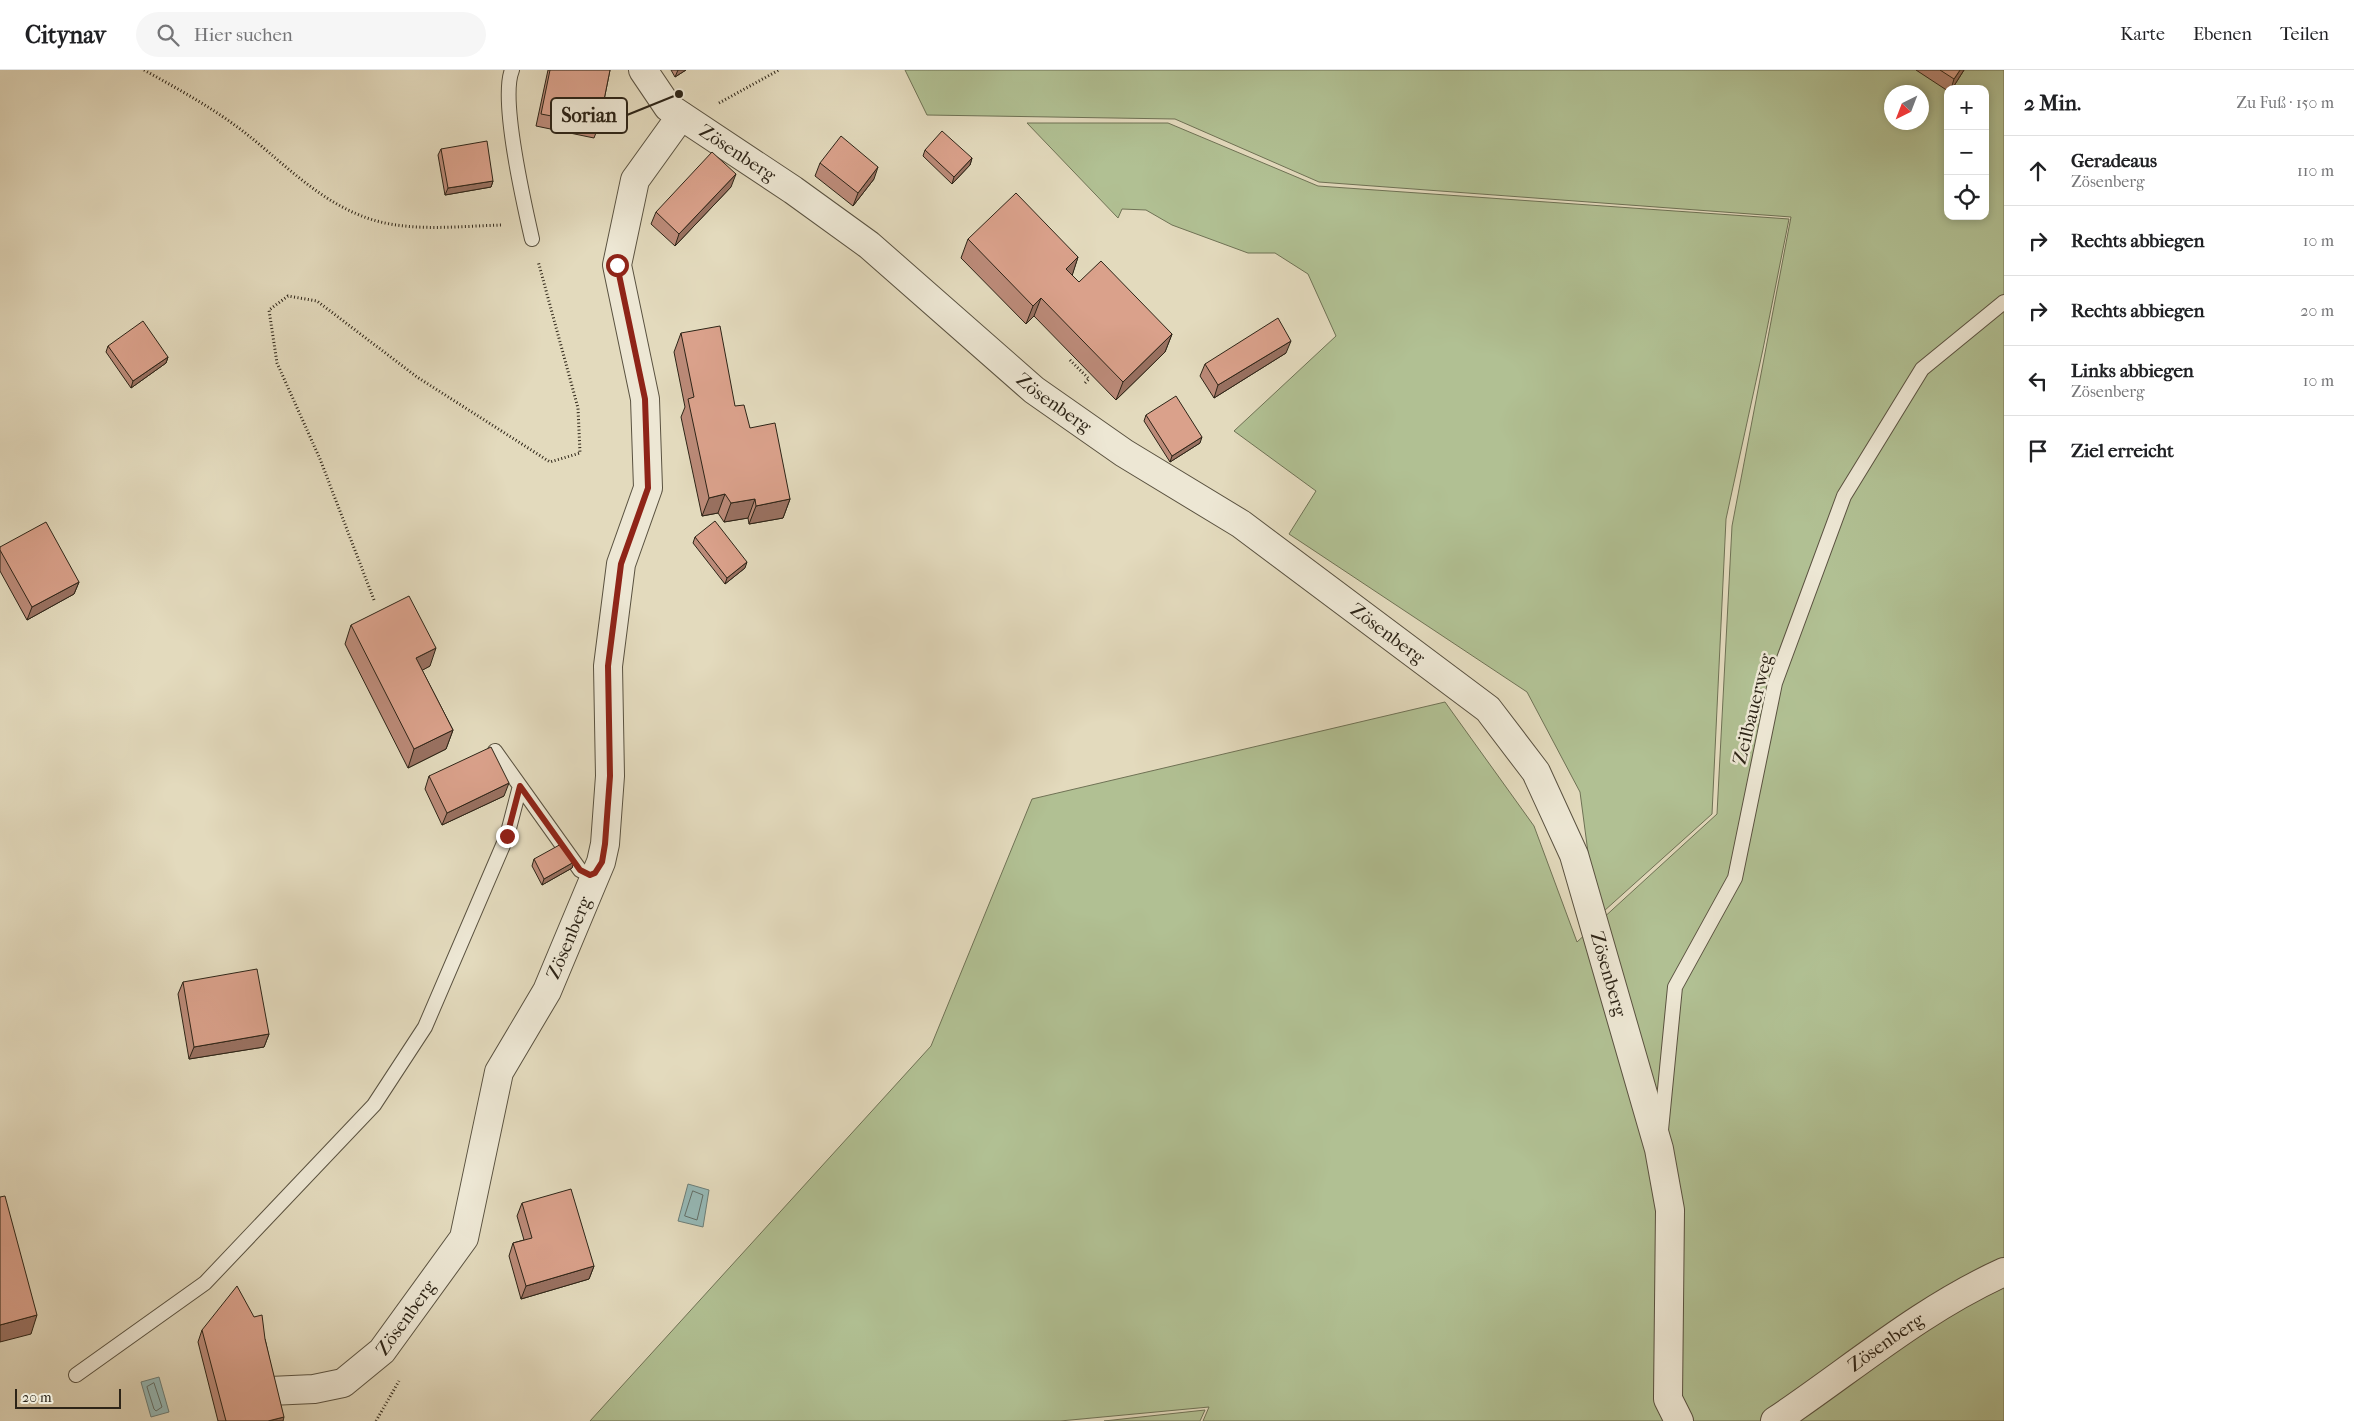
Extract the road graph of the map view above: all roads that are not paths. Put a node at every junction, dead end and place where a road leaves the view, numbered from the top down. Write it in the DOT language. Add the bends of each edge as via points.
graph roads {
  1 [pos="512,70"];
  2 [pos="642,70"];
  3 [pos="684,118"];
  4 [pos="530,232"];
  5 [pos="2004,302"];
  6 [pos="495,751"];
  7 [pos="520,786"];
  8 [pos="599,869"];
  9 [pos="1659,1149"];
  10 [pos="2004,1272"];
  11 [pos="76,1375"];
  12 [pos="270,1391"];
  13 [pos="1679,1421"];
  14 [pos="1775,1421"];
  1 -- 4 [label="lane" via="508,78 508,108"];
  2 -- 3 [label="street, Zösenberg" via="668,107"];
  3 -- 8 [label="street, Zösenberg" via="635,180 617,265 645,399 648,488 621,564 608,666 610,776 605,844"];
  3 -- 9 [label="street, Zösenberg" via="869,245 1034,390 1124,453 1240,524 1488,709 1536,772 1574,855"];
  5 -- 9 [label="lane, Zeilbauerweg" via="1922,369 1844,496 1775,683 1735,878 1675,987"];
  6 -- 7 [label="lane"];
  7 -- 8 [label="lane" via="580,870 590,875"];
  7 -- 11 [label="lane" via="507,836 424,1027 374,1105 205,1283"];
  8 -- 12 [label="street, Zösenberg" via="547,991 500,1072 464,1238 382,1351 343,1383 314,1389"];
  9 -- 13 [label="street, Zösenberg" via="1670,1210 1668,1399"];
  10 -- 14 [label="street, Zösenberg" via="1898,1332"];
}
